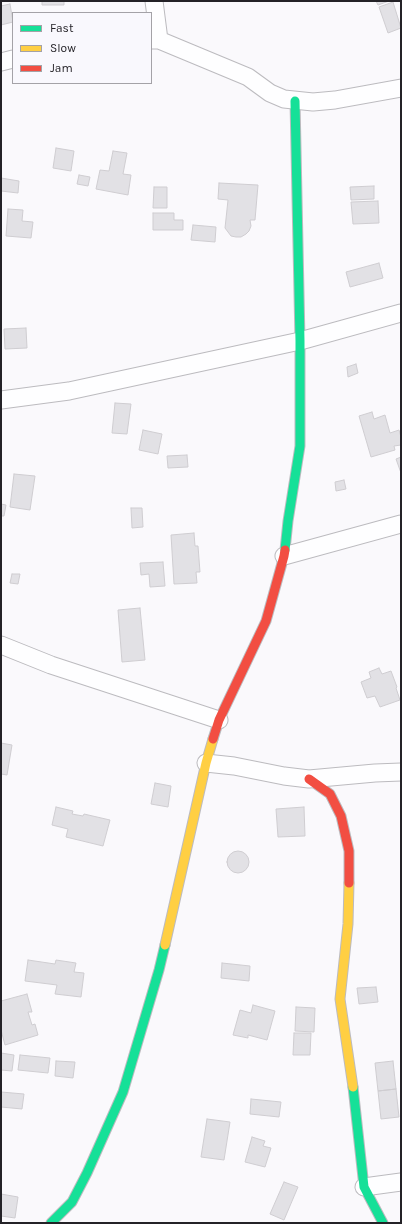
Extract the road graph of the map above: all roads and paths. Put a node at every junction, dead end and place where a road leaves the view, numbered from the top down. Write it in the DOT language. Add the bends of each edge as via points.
graph roads {
  1 [pos="154,1"];
  2 [pos="155,40"];
  3 [pos="12,59"];
  4 [pos="1,62"];
  5 [pos="401,88"];
  6 [pos="295,101"];
  7 [pos="401,313"];
  8 [pos="300,341"];
  9 [pos="1,400"];
  10 [pos="401,524"];
  11 [pos="284,556"];
  12 [pos="1,645"];
  13 [pos="219,720"];
  14 [pos="206,763"];
  15 [pos="401,772"];
  16 [pos="309,779"];
  17 [pos="401,1182"];
  18 [pos="364,1187"];
  19 [pos="51,1223"];
  20 [pos="383,1223"];
  1 -- 2 [label="street"];
  2 -- 6 [label="street" via="248,77 270,93"];
  3 -- 4 [label="street"];
  5 -- 6 [label="street" via="335,100"];
  6 -- 8 [label="street"];
  7 -- 8 [label="street"];
  8 -- 9 [label="street" via="69,391"];
  8 -- 11 [label="street" via="300,446"];
  10 -- 11 [label="street"];
  11 -- 13 [label="street" via="266,621"];
  12 -- 13 [label="street" via="51,665"];
  13 -- 14 [label="street"];
  14 -- 16 [label="street"];
  14 -- 19 [label="street" via="159,970 123,1092 72,1202"];
  15 -- 16 [label="street"];
  16 -- 18 [label="street" via="330,794 341,816 349,851 348,924 340,999"];
  17 -- 18 [label="street"];
  18 -- 20 [label="street"];
}
